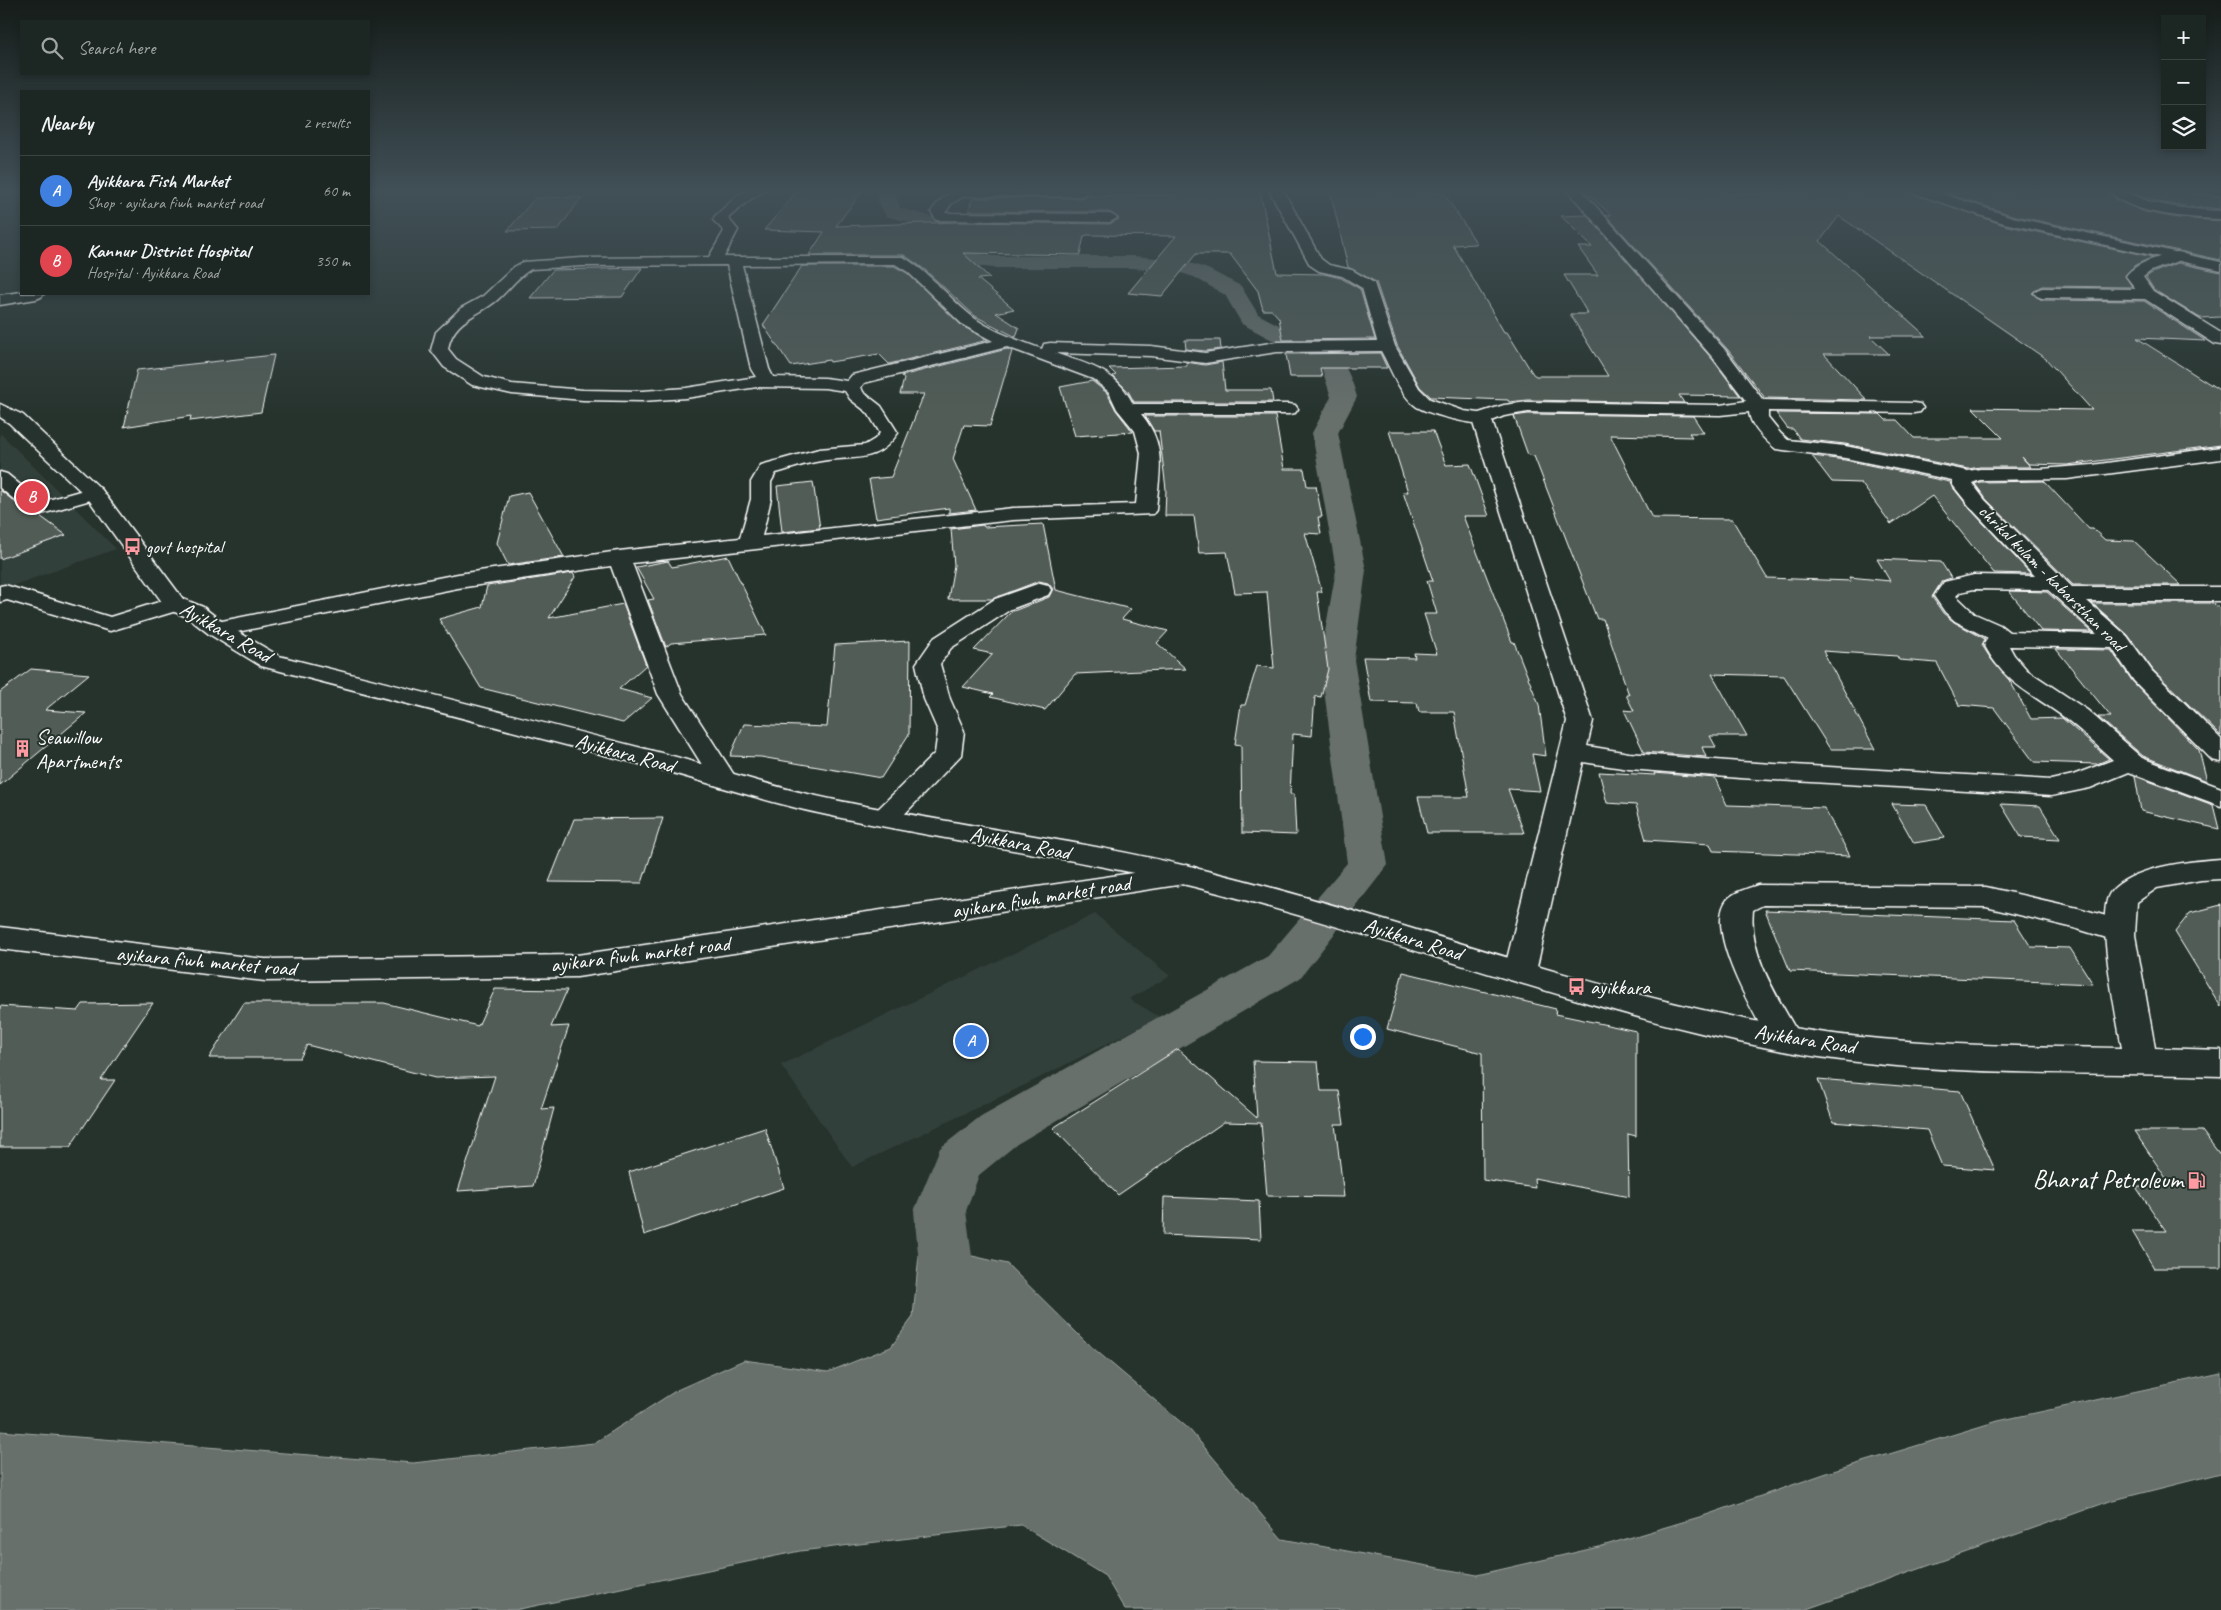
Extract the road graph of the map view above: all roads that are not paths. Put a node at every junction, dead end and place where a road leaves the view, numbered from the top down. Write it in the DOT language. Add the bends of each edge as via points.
graph roads {
  1 [pos="528,265"];
  2 [pos="734,265"];
  3 [pos="907,265"];
  4 [pos="1320,265"];
  5 [pos="1640,265"];
  6 [pos="2154,265"];
  7 [pos="2042,293"];
  8 [pos="2148,294"];
  9 [pos="30,295"];
  10 [pos="0,300"];
  11 [pos="2221,340"];
  12 [pos="1015,345"];
  13 [pos="1387,346"];
  14 [pos="767,382"];
  15 [pos="852,387"];
  16 [pos="1758,405"];
  17 [pos="1914,408"];
  18 [pos="0,409"];
  19 [pos="1126,409"];
  20 [pos="1289,409"];
  21 [pos="1482,419"];
  22 [pos="2221,453"];
  23 [pos="1968,476"];
  24 [pos="0,478"];
  25 [pos="94,493"];
  26 [pos="749,543"];
  27 [pos="620,558"];
  28 [pos="2060,589"];
  29 [pos="1040,590"];
  30 [pos="2221,594"];
  31 [pos="0,595"];
  32 [pos="175,604"];
  33 [pos="217,629"];
  34 [pos="2002,639"];
  35 [pos="2119,641"];
  36 [pos="1572,752"];
  37 [pos="2221,754"];
  38 [pos="2131,762"];
  39 [pos="723,778"];
  40 [pos="2221,796"];
  41 [pos="886,817"];
  42 [pos="2221,869"];
  43 [pos="1187,875"];
  44 [pos="2120,931"];
  45 [pos="0,938"];
  46 [pos="1520,971"];
  47 [pos="1784,1039"];
  48 [pos="2140,1060"];
  49 [pos="2221,1063"];
  1 -- 14 [label="street" via="518,270 489,299 467,310 442,335 439,350 450,363 478,380 512,389 642,396"];
  2 -- 14 [label="street" via="752,342"];
  3 -- 12 [label="street" via="969,322"];
  4 -- 13 [label="street" via="1353,276 1369,286"];
  5 -- 16 [label="street" via="1720,355"];
  6 -- 8 [label="street" via="2134,276"];
  7 -- 8 [label="street"];
  8 -- 11 [label="street"];
  9 -- 10 [label="street"];
  12 -- 13 [label="street" via="1151,351 1206,358 1277,347"];
  12 -- 15 [label="street" via="858,379"];
  12 -- 19 [label="street" via="1099,375 1119,390"];
  13 -- 21 [label="street" via="1412,391 1424,403 1461,416"];
  14 -- 15 [label="street"];
  15 -- 26 [label="street" via="856,395 875,410 889,433 882,443 870,450 819,455 768,469 761,482 762,499"];
  16 -- 17 [label="street"];
  16 -- 21 [label="street" via="1720,410 1528,407 1504,410"];
  16 -- 23 [label="street" via="1759,418 1783,445 1845,452"];
  18 -- 25 [label="street, Ayikkara Road" via="16,419"];
  19 -- 20 [label="street"];
  19 -- 26 [label="street" via="1144,430 1151,453 1146,510 1013,514"];
  21 -- 36 [label="street" via="1580,722"];
  22 -- 23 [label="street, chrikal kulam - kabarsthan road" via="2080,472"];
  23 -- 28 [label="street, chrikal kulam - kabarsthan road" via="1962,484 1978,504"];
  24 -- 25 [label="street" via="38,509"];
  25 -- 32 [label="street, Ayikkara Road"];
  26 -- 27 [label="street"];
  27 -- 33 [label="street" via="458,581"];
  27 -- 39 [label="street" via="670,694"];
  28 -- 30 [label="street"];
  28 -- 34 [label="street" via="1974,582 1952,588 1945,596 1951,605 1970,620 1998,633"];
  28 -- 35 [label="street, chrikal kulam - kabarsthan road"];
  29 -- 41 [label="street" via="1003,604 942,643 928,664 937,699 951,731 948,755"];
  31 -- 32 [label="street" via="6,592 110,624"];
  32 -- 33 [label="street, Ayikkara Road" via="195,612"];
  33 -- 39 [label="street, Ayikkara Road" via="270,661"];
  34 -- 35 [label="street"];
  34 -- 38 [label="street" via="1996,644 2018,675 2078,715"];
  35 -- 37 [label="street, chrikal kulam - kabarsthan road" via="2143,676"];
  36 -- 38 [label="street" via="1629,761 1740,770 2052,788 2080,782"];
  36 -- 46 [label="street"];
  38 -- 40 [label="street" via="2152,773"];
  39 -- 41 [label="street, Ayikkara Road" via="812,803"];
  41 -- 43 [label="street, Ayikkara Road"];
  42 -- 44 [label="street" via="2148,880 2122,898"];
  43 -- 45 [label="street, ayikara fiwh market road" via="576,966 265,970"];
  43 -- 46 [label="street, Ayikkara Road" via="1282,899"];
  44 -- 47 [label="street" via="2078,918 1986,898 1758,895 1738,905 1736,927 1748,970"];
  44 -- 48 [label="street"];
  46 -- 47 [label="street, Ayikkara Road" via="1679,1016"];
  47 -- 48 [label="street, Ayikkara Road" via="1920,1055"];
  48 -- 49 [label="street, Ayikkara Road"];
}
